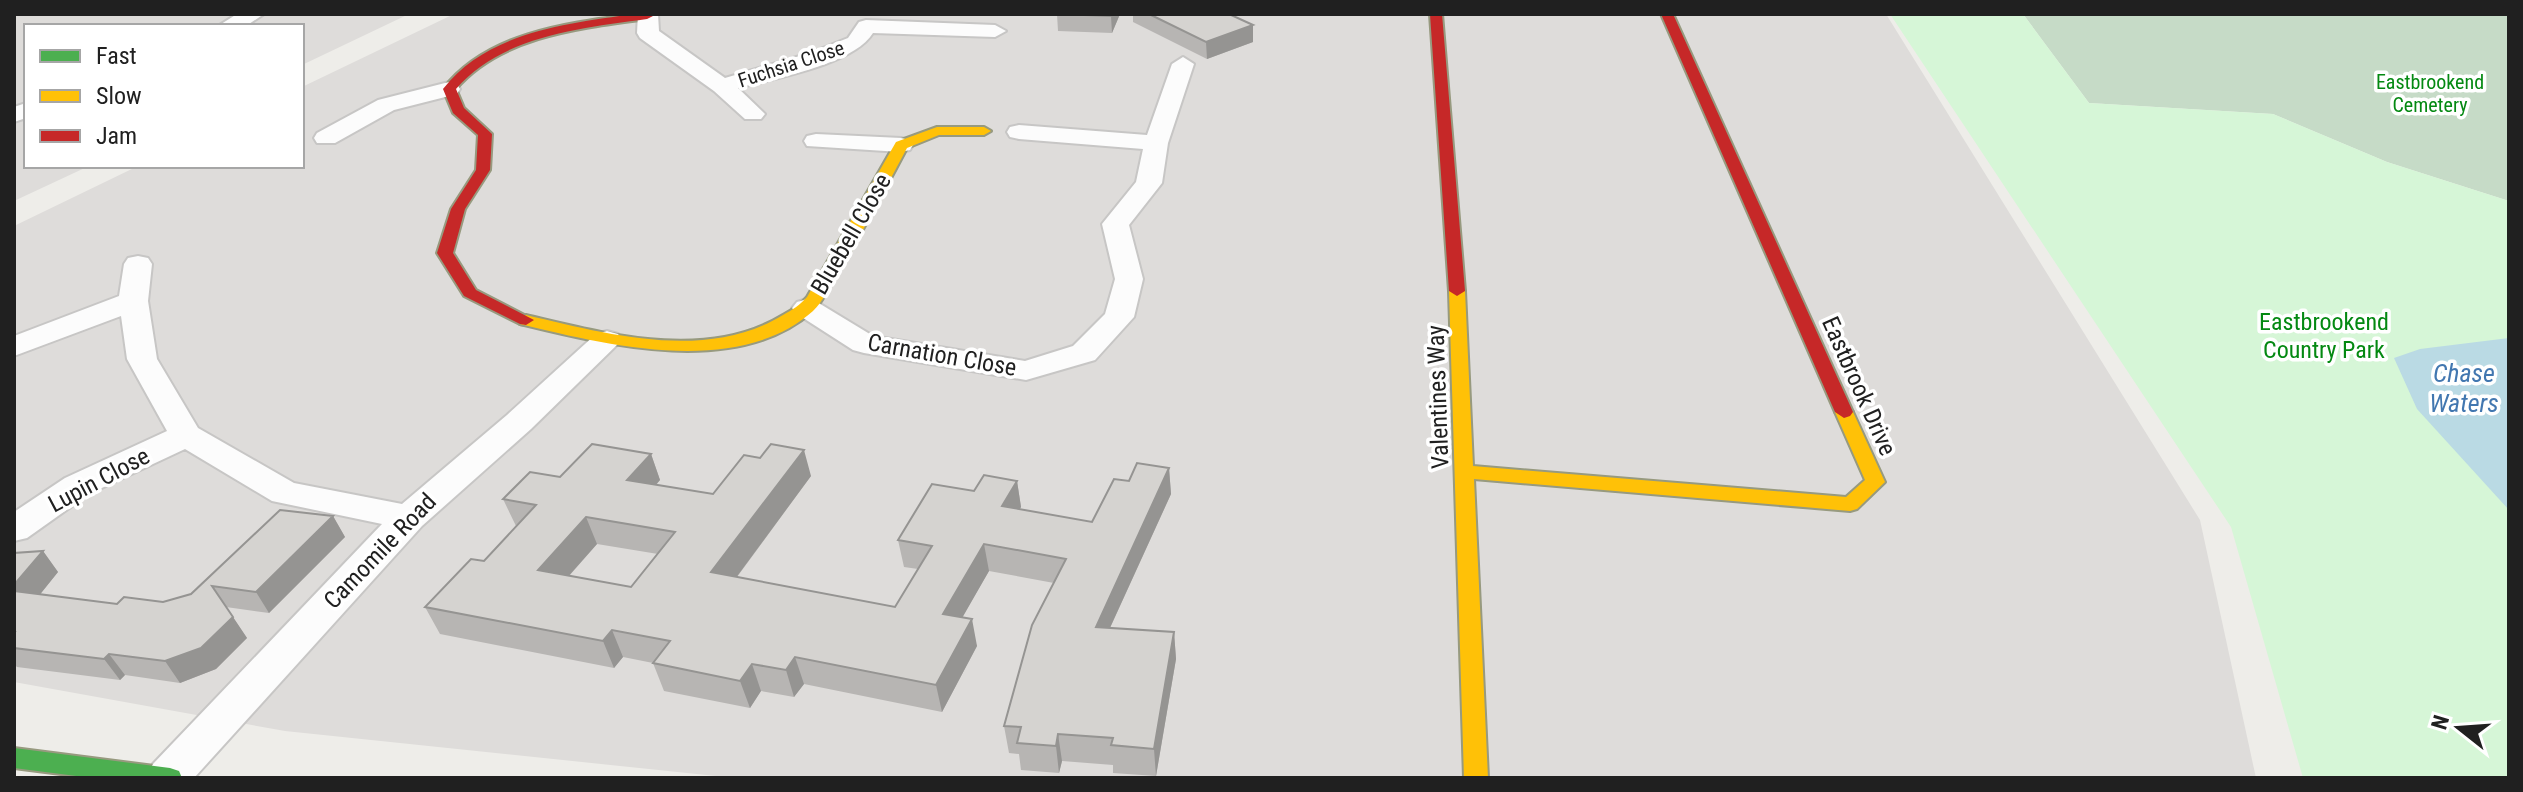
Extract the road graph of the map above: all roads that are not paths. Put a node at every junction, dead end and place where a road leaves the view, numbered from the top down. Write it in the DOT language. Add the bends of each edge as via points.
graph roads {
  1 [pos="254,14"];
  2 [pos="1436,14"];
  3 [pos="1667,14"];
  4 [pos="648,15"];
  5 [pos="233,24"];
  6 [pos="995,31"];
  7 [pos="1183,64"];
  8 [pos="722,86"];
  9 [pos="449,89"];
  10 [pos="753,114"];
  11 [pos="984,131"];
  12 [pos="1019,132"];
  13 [pos="326,138"];
  14 [pos="816,141"];
  15 [pos="1156,143"];
  16 [pos="901,145"];
  17 [pos="138,264"];
  18 [pos="133,301"];
  19 [pos="807,308"];
  20 [pos="607,340"];
  21 [pos="14,347"];
  22 [pos="186,435"];
  23 [pos="1465,472"];
  24 [pos="409,517"];
  25 [pos="14,529"];
  26 [pos="14,758"];
  27 [pos="169,778"];
  28 [pos="1476,778"];
  1 -- 5 [label="street"];
  2 -- 23 [label="street, Valentines Way" via="1460,327"];
  3 -- 23 [label="street, Eastbrook Drive" via="1875,482 1850,504"];
  4 -- 8 [label="street" via="648,33"];
  4 -- 9 [label="street" via="530,39 477,60"];
  6 -- 8 [label="street, Fuchsia Close" via="866,26 856,42 844,48"];
  7 -- 15 [label="street"];
  8 -- 10 [label="street"];
  9 -- 13 [label="street" via="386,105"];
  9 -- 20 [label="street, Bluebell Close" via="458,110 485,134 483,170 458,209 445,253 470,293 519,318"];
  11 -- 16 [label="street, Bluebell Close" via="937,131"];
  12 -- 15 [label="street"];
  14 -- 16 [label="street, Bluebell Close"];
  15 -- 19 [label="street, Carnation Close" via="1149,183 1115,224 1129,279 1119,317 1084,353 1026,371 864,344"];
  16 -- 19 [label="street, Bluebell Close" via="858,229"];
  17 -- 18 [label="street"];
  18 -- 21 [label="street"];
  18 -- 22 [label="street" via="142,359"];
  19 -- 20 [label="street, Bluebell Close" via="766,331 699,347"];
  20 -- 24 [label="street, Camomile Road"];
  22 -- 24 [label="street" via="284,493"];
  22 -- 25 [label="street, Lupin Close" via="77,486"];
  23 -- 28 [label="street, Valentines Way"];
  24 -- 27 [label="street, Camomile Road"];
  26 -- 27 [label="street"];
}
